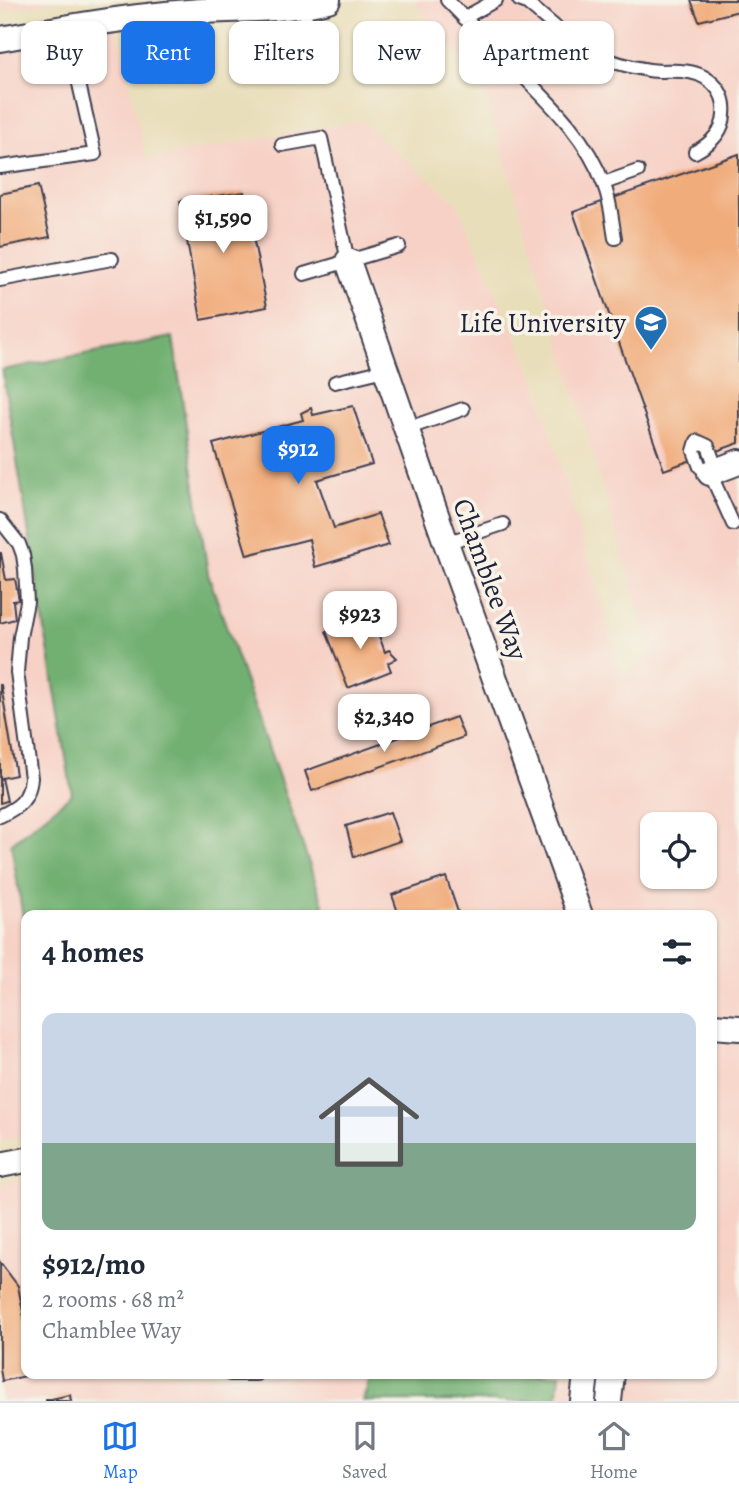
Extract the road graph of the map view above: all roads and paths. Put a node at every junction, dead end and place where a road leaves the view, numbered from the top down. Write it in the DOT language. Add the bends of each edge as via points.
graph roads {
  1 [pos="328,0"];
  2 [pos="447,0"];
  3 [pos="496,0"];
  4 [pos="519,0"];
  5 [pos="302,5"];
  6 [pos="464,18"];
  7 [pos="104,21"];
  8 [pos="307,21"];
  9 [pos="21,35"];
  10 [pos="0,39"];
  11 [pos="79,84"];
  12 [pos="282,145"];
  13 [pos="695,152"];
  14 [pos="0,167"];
  15 [pos="638,171"];
  16 [pos="604,183"];
  17 [pos="615,238"];
  18 [pos="399,246"];
  19 [pos="112,259"];
  20 [pos="348,261"];
  21 [pos="304,274"];
  22 [pos="0,280"];
  23 [pos="385,370"];
  24 [pos="335,382"];
  25 [pos="463,409"];
  26 [pos="406,429"];
  27 [pos="739,462"];
  28 [pos="710,472"];
  29 [pos="0,520"];
  30 [pos="503,524"];
  31 [pos="733,524"];
  32 [pos="446,543"];
  33 [pos="0,816"];
  34 [pos="578,910"];
  35 [pos="717,1026"];
  36 [pos="739,1028"];
  37 [pos="21,1161"];
  38 [pos="0,1165"];
  39 [pos="585,1379"];
  40 [pos="611,1379"];
  41 [pos="583,1401"];
  42 [pos="609,1401"];
  1 -- 5 [label="street"];
  2 -- 6 [label="lane"];
  3 -- 6 [label="lane"];
  4 -- 13 [label="lane" via="595,55 632,67 683,71 711,80 723,99 723,122 716,136"];
  5 -- 7 [label="street"];
  5 -- 8 [label="lane"];
  6 -- 16 [label="lane" via="569,124"];
  9 -- 10 [label="street"];
  11 -- 14 [label="lane" via="95,154"];
  12 -- 20 [label="lane" via="321,138"];
  15 -- 16 [label="lane"];
  16 -- 17 [label="lane"];
  18 -- 20 [label="lane"];
  19 -- 22 [label="lane"];
  20 -- 21 [label="lane"];
  20 -- 23 [label="street, Chamblee Way"];
  23 -- 24 [label="lane"];
  23 -- 26 [label="street, Chamblee Way"];
  25 -- 26 [label="lane"];
  26 -- 32 [label="street, Chamblee Way"];
  27 -- 28 [label="street"];
  28 -- 31 [label="lane"];
  29 -- 33 [label="lane" via="19,544 25,569 27,602 17,672 31,778 20,804"];
  30 -- 32 [label="lane"];
  32 -- 34 [label="street, Chamblee Way"];
  35 -- 36 [label="street"];
  37 -- 38 [label="street"];
  39 -- 41 [label="street"];
  40 -- 42 [label="street"];
}
